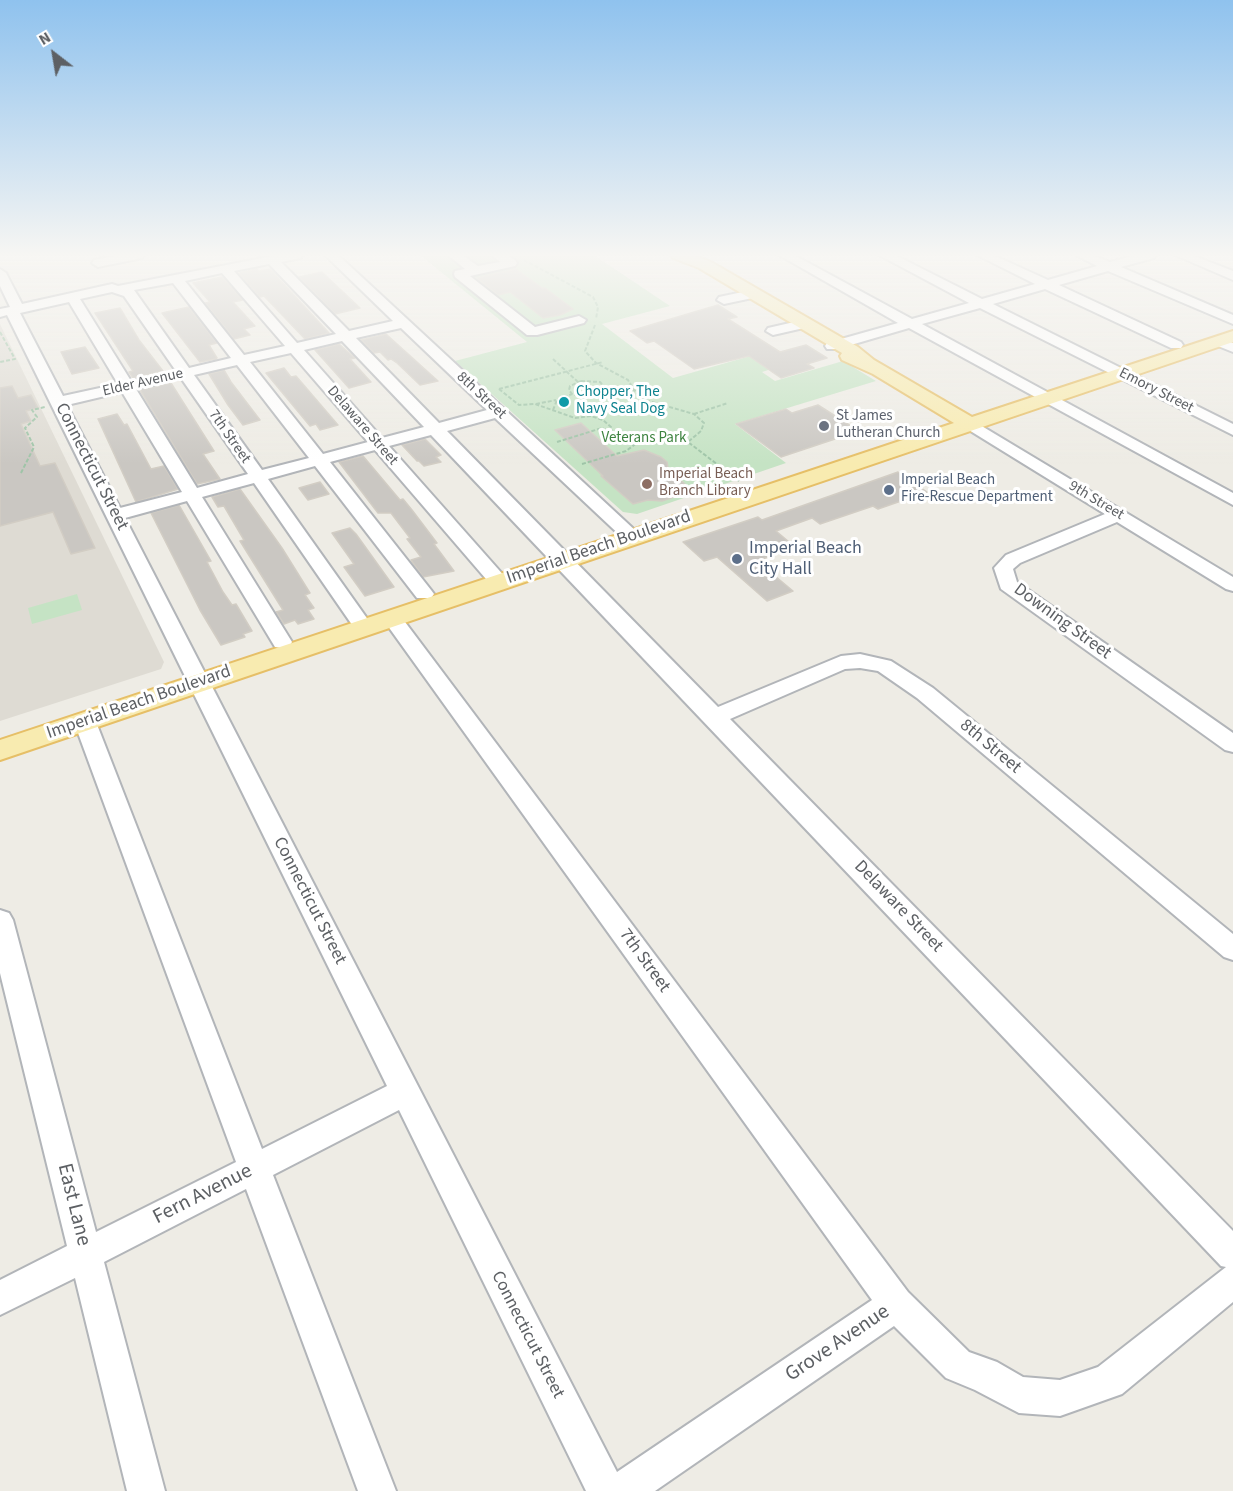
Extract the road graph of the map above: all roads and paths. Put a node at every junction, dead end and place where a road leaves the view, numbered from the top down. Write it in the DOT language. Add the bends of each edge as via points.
graph roads {
  1 [pos="16,325"];
  2 [pos="89,325"];
  3 [pos="151,325"];
  4 [pos="212,325"];
  5 [pos="274,325"];
  6 [pos="335,325"];
  7 [pos="396,325"];
  8 [pos="405,325"];
  9 [pos="523,325"];
  10 [pos="561,325"];
  11 [pos="594,325"];
  12 [pos="800,325"];
  13 [pos="803,325"];
  14 [pos="907,325"];
  15 [pos="911,325"];
  16 [pos="1025,325"];
  17 [pos="1132,325"];
  18 [pos="1233,326"];
  19 [pos="773,331"];
  20 [pos="0,332"];
  21 [pos="346,336"];
  22 [pos="831,341"];
  23 [pos="1228,342"];
  24 [pos="1176,345"];
  25 [pos="294,348"];
  26 [pos="553,359"];
  27 [pos="240,360"];
  28 [pos="0,362"];
  29 [pos="603,362"];
  30 [pos="597,364"];
  31 [pos="1115,370"];
  32 [pos="567,372"];
  33 [pos="184,373"];
  34 [pos="578,382"];
  35 [pos="127,387"];
  36 [pos="606,390"];
  37 [pos="634,390"];
  38 [pos="572,394"];
  39 [pos="1040,395"];
  40 [pos="557,400"];
  41 [pos="728,402"];
  42 [pos="535,404"];
  43 [pos="53,405"];
  44 [pos="553,410"];
  45 [pos="498,412"];
  46 [pos="694,414"];
  47 [pos="965,421"];
  48 [pos="436,428"];
  49 [pos="1233,430"];
  50 [pos="612,433"];
  51 [pos="557,442"];
  52 [pos="638,442"];
  53 [pos="688,442"];
  54 [pos="378,444"];
  55 [pos="320,460"];
  56 [pos="582,464"];
  57 [pos="21,473"];
  58 [pos="257,477"];
  59 [pos="739,482"];
  60 [pos="192,495"];
  61 [pos="1233,500"];
  62 [pos="115,515"];
  63 [pos="1118,515"];
  64 [pos="627,533"];
  65 [pos="559,556"];
  66 [pos="495,577"];
  67 [pos="1233,585"];
  68 [pos="424,594"];
  69 [pos="392,618"];
  70 [pos="360,622"];
  71 [pos="282,642"];
  72 [pos="196,678"];
  73 [pos="714,717"];
  74 [pos="85,722"];
  75 [pos="0,736"];
  76 [pos="1233,744"];
  77 [pos="0,750"];
  78 [pos="0,920"];
  79 [pos="1233,949"];
  80 [pos="405,1092"];
  81 [pos="255,1168"];
  82 [pos="85,1254"];
  83 [pos="1233,1254"];
  84 [pos="1233,1281"];
  85 [pos="0,1298"];
  86 [pos="896,1304"];
  87 [pos="146,1491"];
  88 [pos="377,1491"];
  89 [pos="606,1491"];
  90 [pos="622,1491"];
  1 -- 43 [label="street, Connecticut Street"];
  2 -- 35 [label="street"];
  3 -- 33 [label="street, 7th Street"];
  4 -- 27 [label="street"];
  5 -- 25 [label="street, Delaware Street"];
  6 -- 21 [label="street, Delaware Street"];
  7 -- 21 [label="street, Elder Avenue"];
  8 -- 45 [label="street, 8th Street"];
  9 -- 10 [label="street" via="532,332"];
  11 -- 30 [label="path" via="585,351"];
  12 -- 19 [label="street"];
  13 -- 22 [label="main road, 9th Street"];
  14 -- 22 [label="street"];
  15 -- 39 [label="street"];
  16 -- 31 [label="street, Emory Street"];
  17 -- 24 [label="street"];
  18 -- 24 [label="main road, Imperial Beach Boulevard"];
  20 -- 28 [label="path" via="15,359"];
  21 -- 25 [label="street, Elder Avenue"];
  21 -- 48 [label="street, Delaware Street"];
  22 -- 47 [label="main road, 9th Street"];
  23 -- 31 [label="main road, Imperial Beach Boulevard"];
  24 -- 31 [label="main road, Imperial Beach Boulevard"];
  25 -- 27 [label="street, Elder Avenue"];
  25 -- 54 [label="street, Delaware Street"];
  26 -- 32 [label="path"];
  27 -- 33 [label="street, Elder Avenue"];
  27 -- 55 [label="street"];
  29 -- 30 [label="path"];
  30 -- 32 [label="path"];
  30 -- 37 [label="path" via="628,380"];
  31 -- 39 [label="main road, Imperial Beach Boulevard"];
  31 -- 49 [label="street, Emory Street"];
  32 -- 34 [label="path"];
  32 -- 42 [label="path" via="499,389 519,405"];
  33 -- 35 [label="street, Elder Avenue"];
  33 -- 58 [label="street, 7th Street"];
  34 -- 36 [label="path" via="596,381"];
  34 -- 38 [label="path" via="570,388"];
  35 -- 43 [label="street, Elder Avenue"];
  35 -- 60 [label="street"];
  36 -- 37 [label="path"];
  36 -- 38 [label="path" via="593,398"];
  37 -- 46 [label="path" via="645,400"];
  38 -- 40 [label="path"];
  39 -- 47 [label="main road, Imperial Beach Boulevard"];
  39 -- 61 [label="street" via="1141,455"];
  40 -- 42 [label="path"];
  40 -- 44 [label="path"];
  41 -- 46 [label="path"];
  42 -- 44 [label="path"];
  43 -- 57 [label="path" via="32,410 37,417 25,428 34,447"];
  43 -- 62 [label="street, Connecticut Street"];
  44 -- 50 [label="path" via="575,418 591,416 603,420"];
  45 -- 48 [label="street"];
  45 -- 64 [label="street, 8th Street"];
  46 -- 53 [label="path" via="704,423"];
  47 -- 63 [label="street, 9th Street"];
  47 -- 64 [label="main road, Imperial Beach Boulevard"];
  48 -- 54 [label="street"];
  48 -- 65 [label="street, Delaware Street"];
  50 -- 51 [label="path" via="602,428"];
  50 -- 52 [label="path"];
  52 -- 53 [label="path"];
  52 -- 56 [label="path" via="626,451"];
  53 -- 59 [label="path"];
  54 -- 55 [label="street"];
  54 -- 66 [label="street, Delaware Street"];
  55 -- 58 [label="street"];
  55 -- 68 [label="street"];
  58 -- 60 [label="street"];
  58 -- 70 [label="street, 7th Street"];
  60 -- 62 [label="street"];
  60 -- 71 [label="street"];
  62 -- 72 [label="street, Connecticut Street"];
  63 -- 67 [label="street, 9th Street"];
  63 -- 76 [label="street, Downing Street" via="1013,559 1003,568 1008,585"];
  64 -- 65 [label="main road, Imperial Beach Boulevard"];
  65 -- 66 [label="main road, Imperial Beach Boulevard"];
  65 -- 73 [label="street, Delaware Street"];
  66 -- 68 [label="main road, Imperial Beach Boulevard"];
  66 -- 69 [label="main road, Imperial Beach Boulevard"];
  68 -- 70 [label="main road, Imperial Beach Boulevard"];
  69 -- 70 [label="main road, Imperial Beach Boulevard"];
  69 -- 86 [label="street, 7th Street"];
  70 -- 71 [label="main road, Imperial Beach Boulevard"];
  70 -- 72 [label="main road, Imperial Beach Boulevard"];
  71 -- 72 [label="main road, Imperial Beach Boulevard"];
  72 -- 74 [label="main road, Imperial Beach Boulevard"];
  72 -- 75 [label="main road, Imperial Beach Boulevard"];
  72 -- 80 [label="street, Connecticut Street"];
  73 -- 79 [label="street, 8th Street" via="841,663 860,661 884,666 925,693"];
  73 -- 83 [label="street, Delaware Street"];
  74 -- 77 [label="main road, Imperial Beach Boulevard"];
  74 -- 81 [label="street"];
  78 -- 82 [label="street, East Lane"];
  80 -- 81 [label="street, Fern Avenue"];
  80 -- 89 [label="street, Connecticut Street"];
  81 -- 82 [label="street, Fern Avenue"];
  81 -- 88 [label="street"];
  82 -- 85 [label="street, Fern Avenue"];
  82 -- 87 [label="street, East Lane"];
  84 -- 86 [label="street, Grove Avenue" via="1109,1381 1060,1398 1019,1395 984,1375 958,1366"];
  86 -- 90 [label="street, Grove Avenue"];
}
